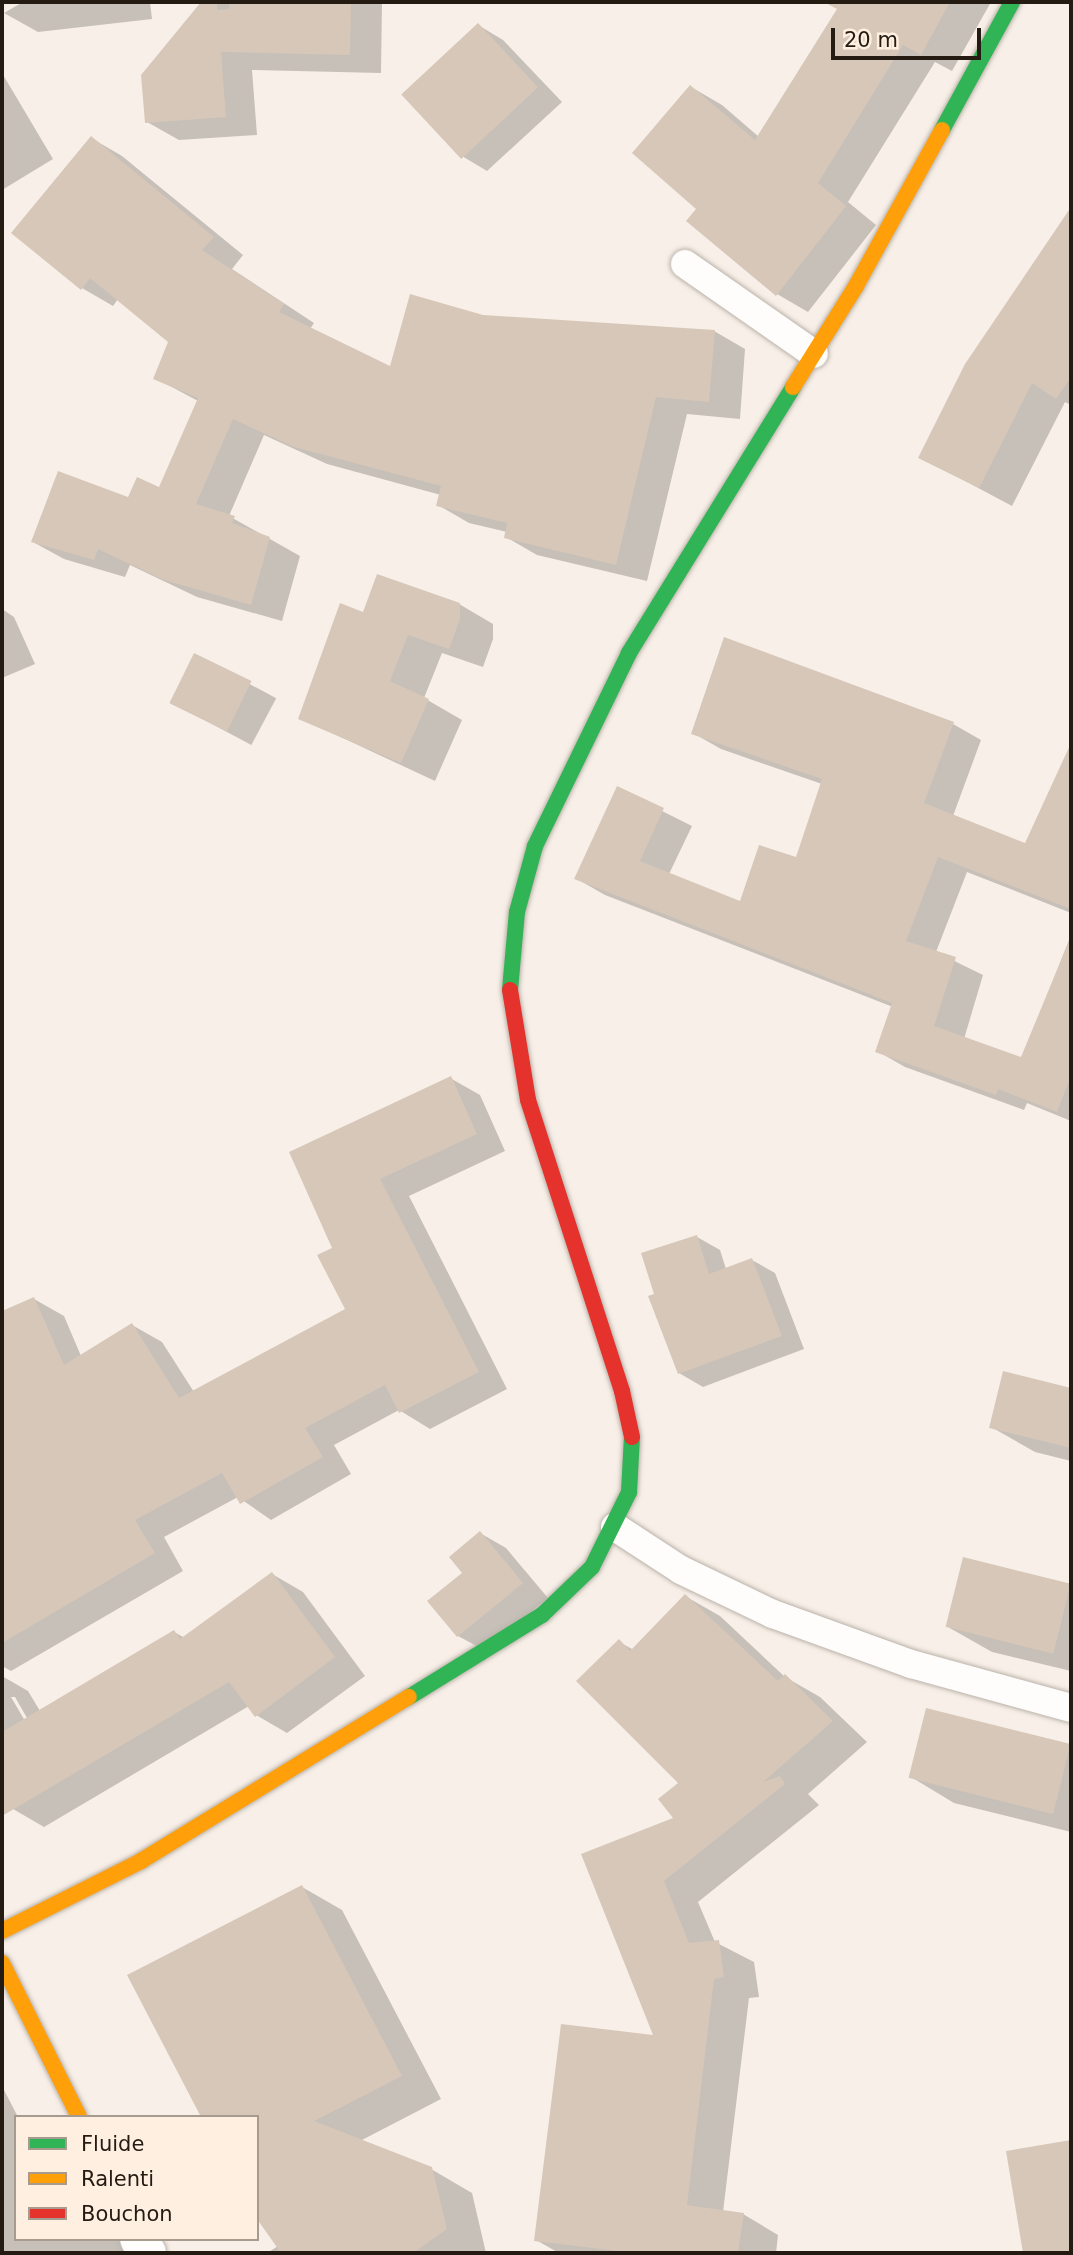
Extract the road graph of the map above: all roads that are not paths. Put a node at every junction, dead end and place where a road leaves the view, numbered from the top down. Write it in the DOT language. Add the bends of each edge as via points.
graph roads {
  1 [pos="1012,2"];
  2 [pos="685,264"];
  3 [pos="814,354"];
  4 [pos="615,1527"];
  5 [pos="1071,1708"];
  6 [pos="2,1931"];
  7 [pos="2,1963"];
  8 [pos="78,2115"];
  1 -- 3 [label="street"];
  2 -- 3 [label="lane"];
  3 -- 4 [label="street" via="629,653 535,846 517,912 509,982 515,1041 528,1100 622,1391 634,1447 629,1492"];
  4 -- 5 [label="lane" via="681,1570 773,1614 911,1664"];
  4 -- 6 [label="street" via="592,1567 542,1615 141,1861"];
  7 -- 8 [label="street"];
}
